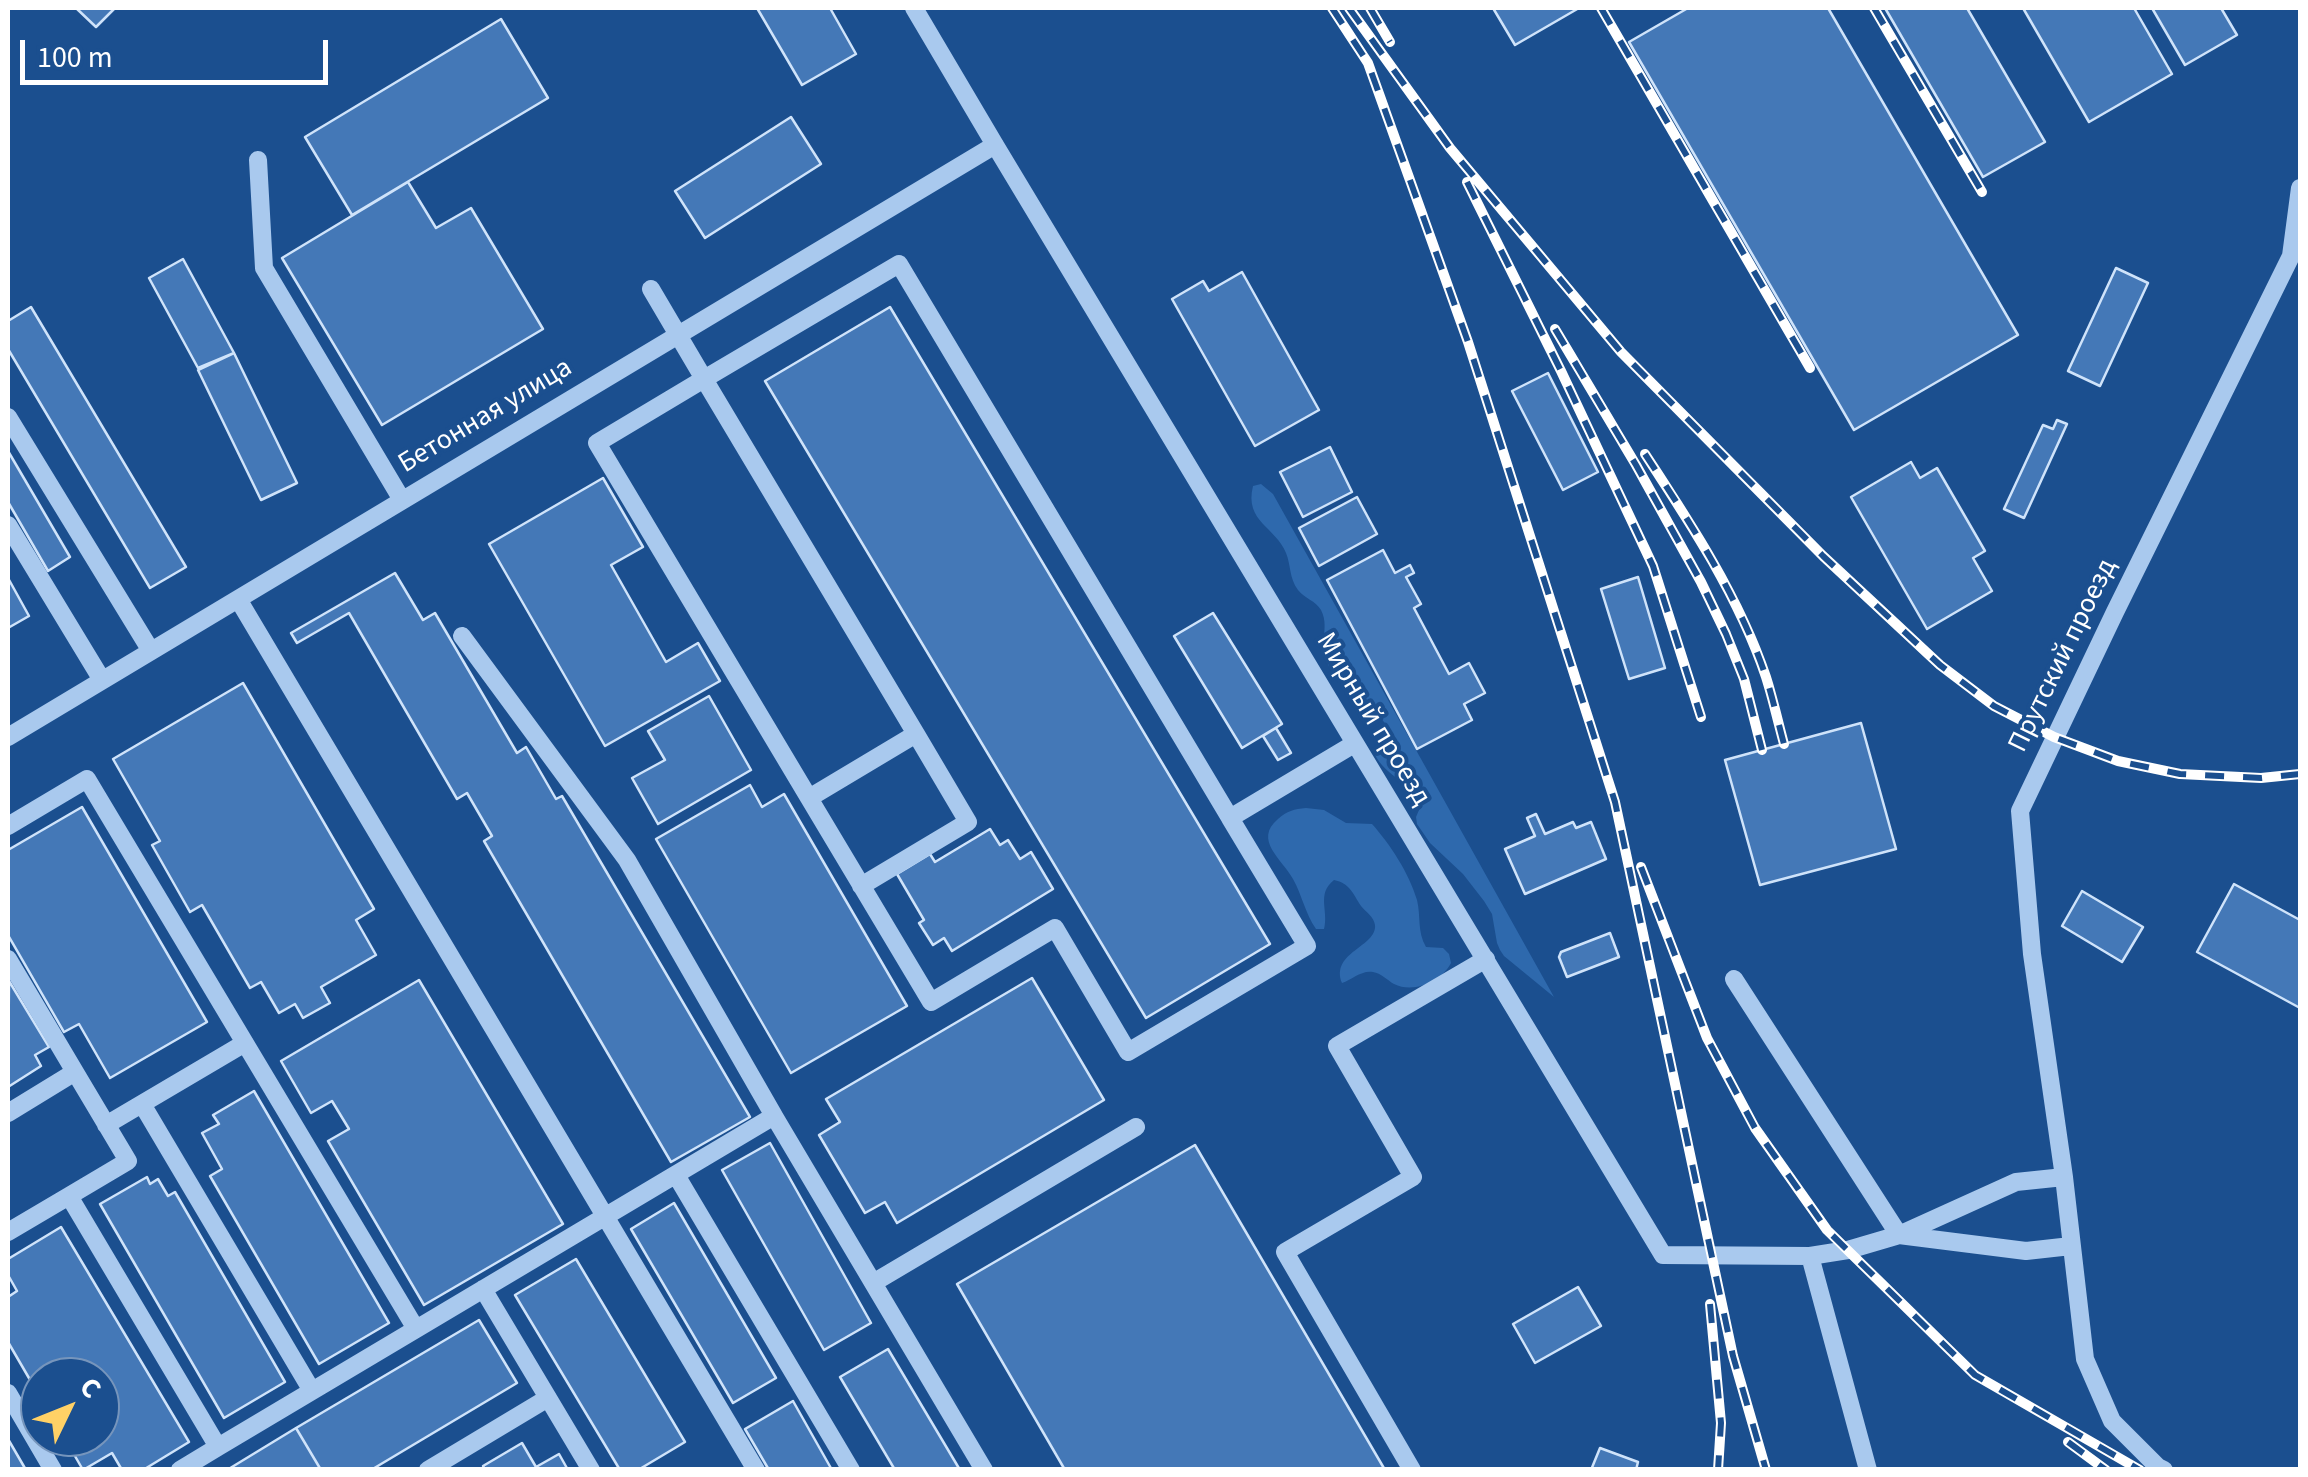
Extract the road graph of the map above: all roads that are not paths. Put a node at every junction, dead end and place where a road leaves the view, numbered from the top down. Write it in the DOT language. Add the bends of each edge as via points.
graph roads {
  1 [pos="914,8"];
  2 [pos="994,146"];
  3 [pos="258,160"];
  4 [pos="2300,188"];
  5 [pos="650,290"];
  6 [pos="677,334"];
  7 [pos="704,380"];
  8 [pos="8,417"];
  9 [pos="402,500"];
  10 [pos="10,535"];
  11 [pos="238,598"];
  12 [pos="462,636"];
  13 [pos="151,651"];
  14 [pos="102,680"];
  15 [pos="916,734"];
  16 [pos="8,737"];
  17 [pos="1354,744"];
  18 [pos="808,798"];
  19 [pos="1230,818"];
  20 [pos="8,826"];
  21 [pos="861,886"];
  22 [pos="8,959"];
  23 [pos="1486,959"];
  24 [pos="1734,978"];
  25 [pos="245,1043"];
  26 [pos="75,1072"];
  27 [pos="142,1104"];
  28 [pos="8,1112"];
  29 [pos="774,1116"];
  30 [pos="106,1125"];
  31 [pos="1136,1127"];
  32 [pos="676,1175"];
  33 [pos="2064,1177"];
  34 [pos="69,1196"];
  35 [pos="606,1216"];
  36 [pos="8,1232"];
  37 [pos="1898,1236"];
  38 [pos="2071,1246"];
  39 [pos="1810,1256"];
  40 [pos="873,1283"];
  41 [pos="484,1289"];
  42 [pos="416,1329"];
  43 [pos="312,1390"];
  44 [pos="8,1393"];
  45 [pos="548,1398"];
  46 [pos="218,1447"];
  47 [pos="441,1466"];
  48 [pos="53,1470"];
  49 [pos="180,1470"];
  50 [pos="591,1470"];
  51 [pos="756,1470"];
  52 [pos="851,1470"];
  53 [pos="984,1470"];
  54 [pos="1412,1470"];
  55 [pos="1868,1470"];
  56 [pos="2164,1470"];
  1 -- 2 [label="street, Мирный проезд"];
  2 -- 6 [label="street, Бетонная улица"];
  2 -- 17 [label="street, Мирный проезд"];
  3 -- 9 [label="street" via="264,268"];
  4 -- 33 [label="street, Прутский проезд" via="2292,256 2020,811 2032,954"];
  5 -- 6 [label="street"];
  6 -- 7 [label="street"];
  6 -- 9 [label="street, Бетонная улица"];
  7 -- 15 [label="street"];
  7 -- 18 [label="street" via="597,443"];
  7 -- 19 [label="street" via="899,264"];
  8 -- 13 [label="street"];
  9 -- 11 [label="street, Бетонная улица"];
  10 -- 14 [label="street"];
  11 -- 13 [label="street, Бетонная улица"];
  11 -- 35 [label="street"];
  12 -- 29 [label="street" via="627,860"];
  13 -- 14 [label="street, Бетонная улица"];
  14 -- 16 [label="street, Бетонная улица"];
  15 -- 18 [label="street"];
  15 -- 21 [label="street" via="968,822"];
  17 -- 19 [label="street"];
  17 -- 23 [label="street, Мирный проезд"];
  18 -- 21 [label="street"];
  19 -- 21 [label="street" via="1307,946 1128,1052 1054,928 931,1002"];
  20 -- 25 [label="street" via="87,779"];
  22 -- 26 [label="street"];
  23 -- 39 [label="street, Мирный проезд" via="1663,1255"];
  23 -- 54 [label="street" via="1337,1046 1413,1177 1285,1252"];
  24 -- 37 [label="street"];
  25 -- 27 [label="street"];
  25 -- 42 [label="street"];
  26 -- 28 [label="street"];
  26 -- 30 [label="street"];
  27 -- 30 [label="street"];
  27 -- 43 [label="street"];
  29 -- 32 [label="street"];
  29 -- 40 [label="street"];
  30 -- 34 [label="street" via="128,1161"];
  31 -- 40 [label="street"];
  32 -- 35 [label="street"];
  32 -- 52 [label="street"];
  33 -- 37 [label="street" via="2016,1182"];
  33 -- 38 [label="street, Прутский проезд"];
  34 -- 36 [label="street"];
  34 -- 46 [label="street"];
  35 -- 41 [label="street"];
  35 -- 51 [label="street"];
  37 -- 38 [label="street" via="2026,1252"];
  37 -- 39 [label="street, Мирный проезд"];
  38 -- 56 [label="street, Прутский проезд" via="2084,1359 2112,1421"];
  39 -- 55 [label="street"];
  40 -- 53 [label="street"];
  41 -- 42 [label="street"];
  41 -- 45 [label="street"];
  42 -- 43 [label="street"];
  43 -- 46 [label="street"];
  44 -- 48 [label="street"];
  45 -- 47 [label="street"];
  45 -- 50 [label="street"];
  46 -- 49 [label="street"];
}
